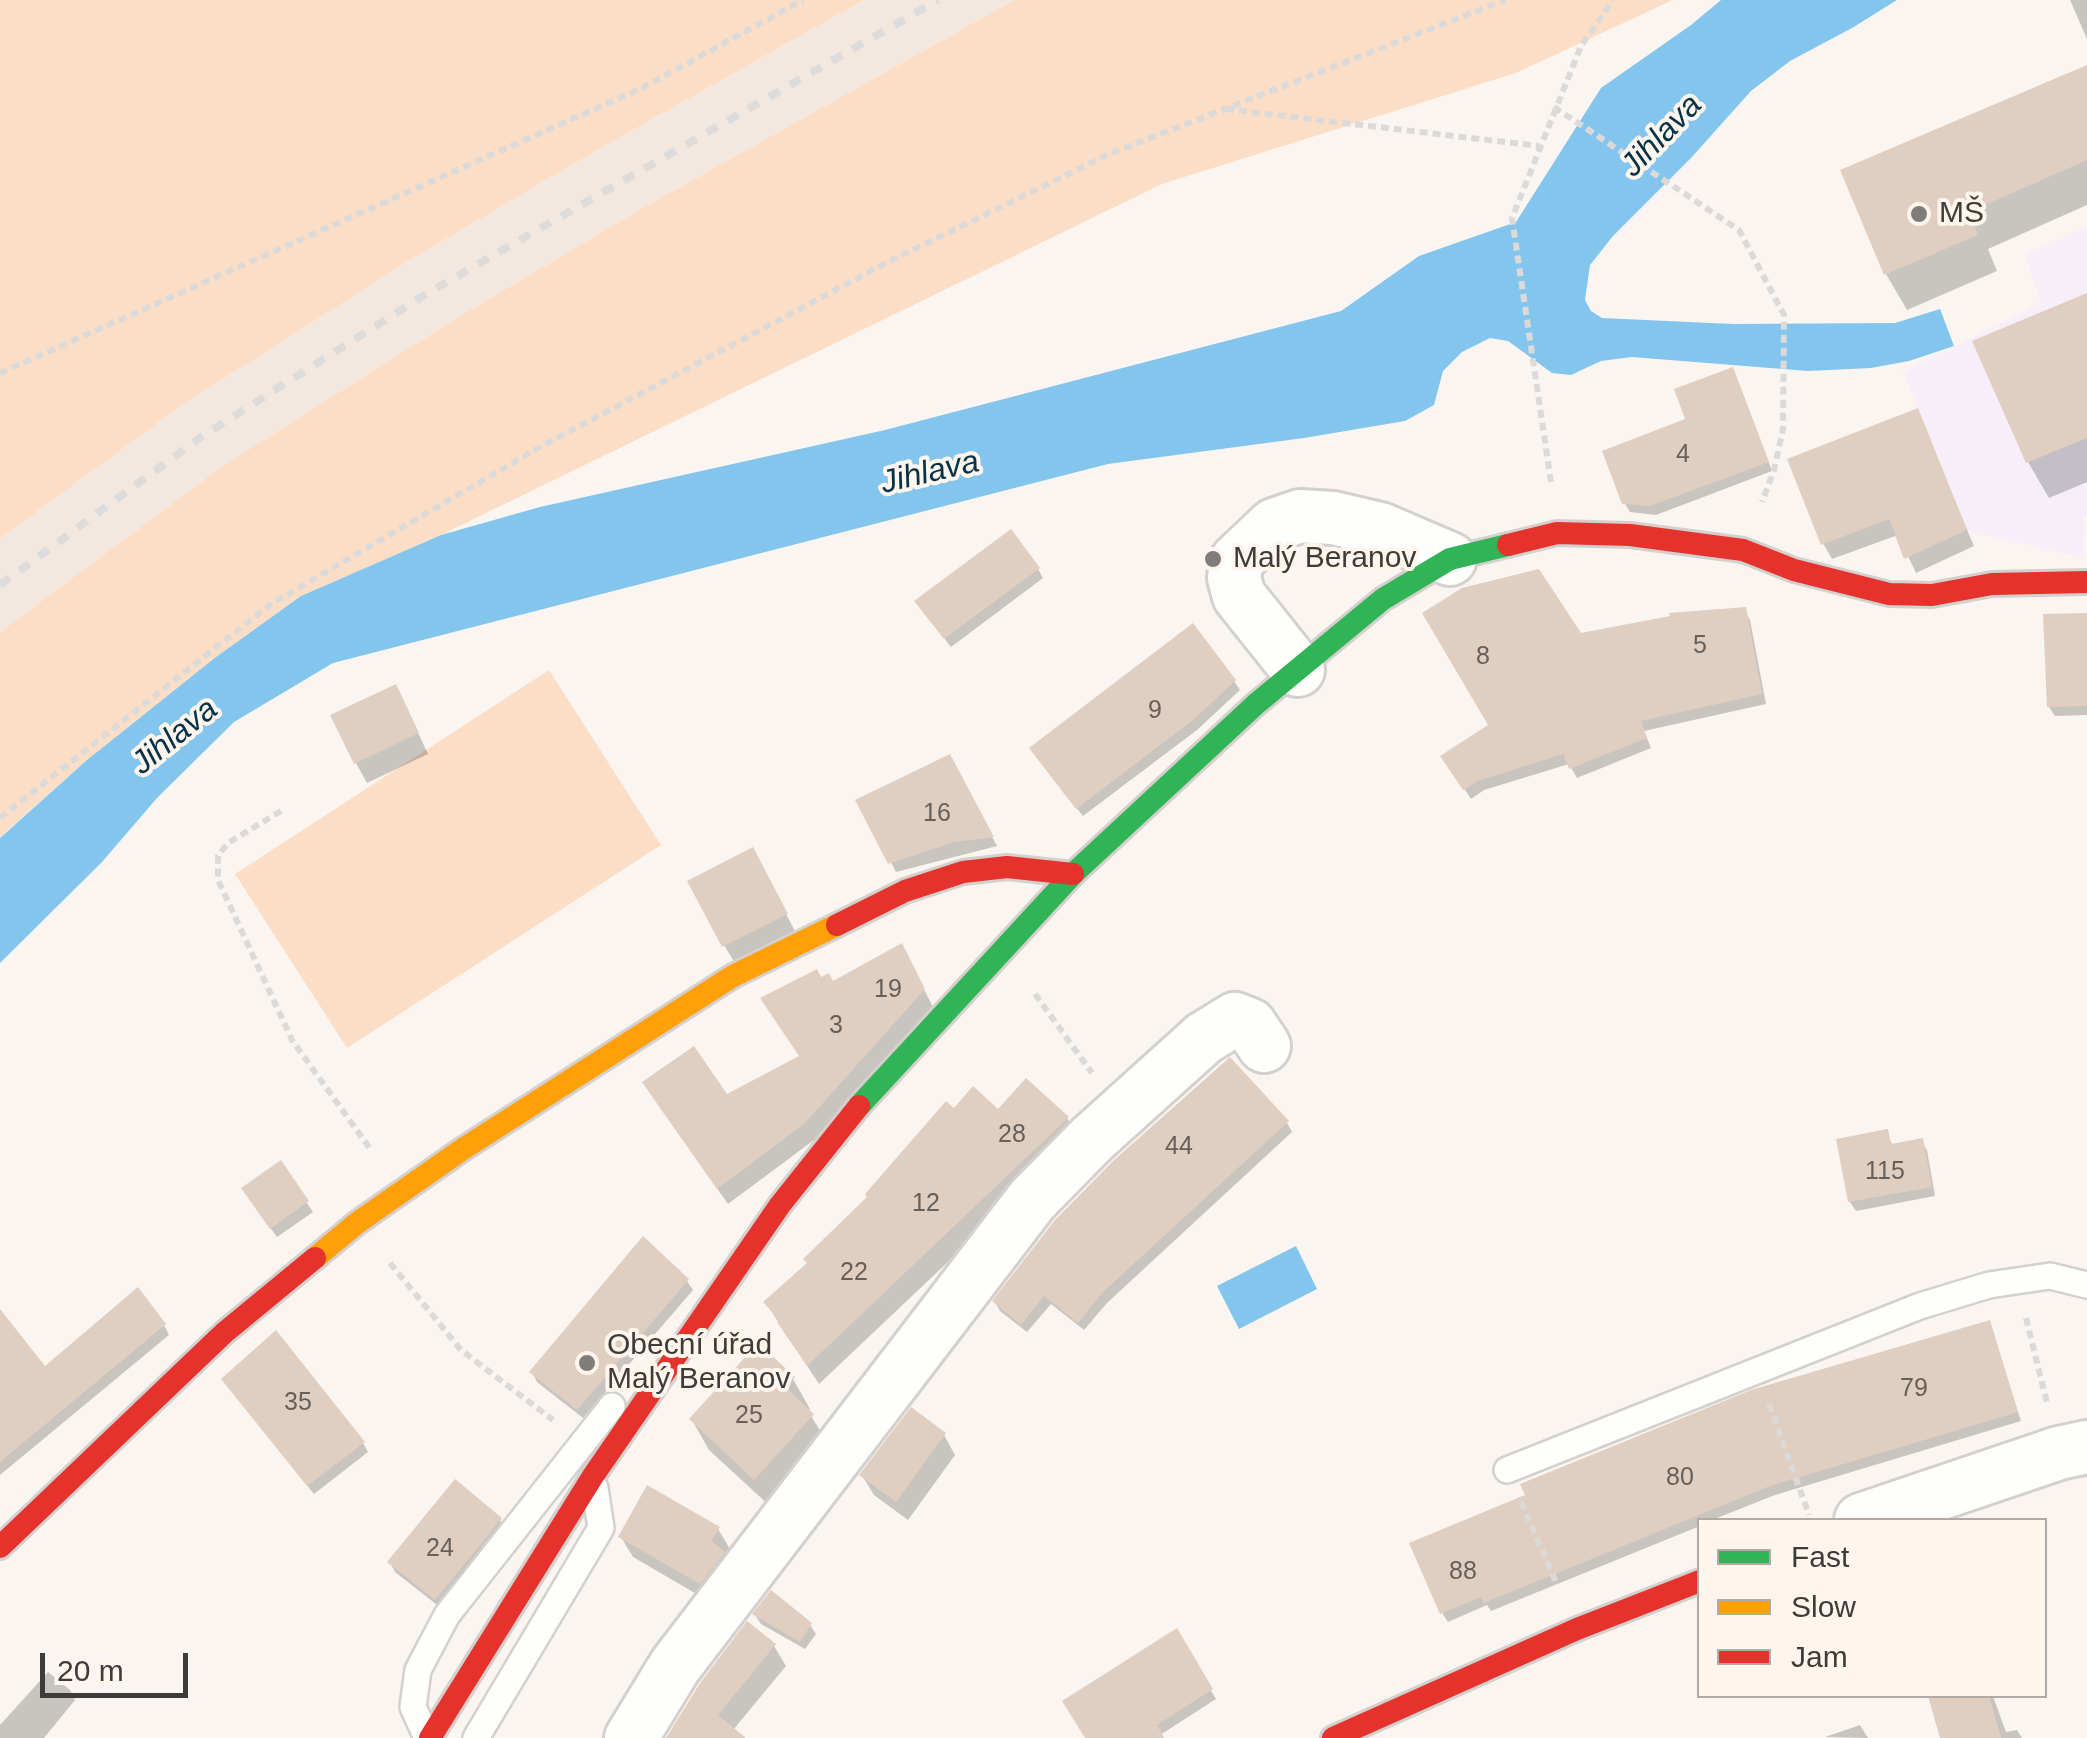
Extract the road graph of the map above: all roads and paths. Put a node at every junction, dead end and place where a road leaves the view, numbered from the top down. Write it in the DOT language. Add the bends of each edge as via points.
graph roads {
  1 [pos="803,0"];
  2 [pos="1505,0"];
  3 [pos="1613,0"];
  4 [pos="1554,106"];
  5 [pos="1224,109"];
  6 [pos="1539,146"];
  7 [pos="0,373"];
  8 [pos="1545,433"];
  9 [pos="1742,550"];
  10 [pos="1450,559"];
  11 [pos="2087,582"];
  12 [pos="1298,670"];
  13 [pos="281,811"];
  14 [pos="0,818"];
  15 [pos="1072,874"];
  16 [pos="1002,950"];
  17 [pos="1264,1046"];
  18 [pos="1092,1139"];
  19 [pos="401,1192"];
  20 [pos="357,1224"];
  21 [pos="2017,1281"];
  22 [pos="2087,1286"];
  23 [pos="690,1337"];
  24 [pos="1756,1370"];
  25 [pos="582,1442"];
  26 [pos="2073,1450"];
  27 [pos="1507,1470"];
  28 [pos="593,1476"];
  29 [pos="1811,1518"];
  30 [pos="1867,1518"];
  31 [pos="0,1547"];
  32 [pos="1697,1583"];
  33 [pos="1576,1629"];
  34 [pos="429,1738"];
  35 [pos="476,1738"];
  36 [pos="631,1738"];
  37 [pos="1333,1738"];
  1 -- 7 [label="path" via="642,88"];
  2 -- 5 [label="path"];
  3 -- 4 [label="path" via="1581,46"];
  4 -- 6 [label="path"];
  4 -- 9 [label="path" via="1739,230 1784,315 1784,429"];
  5 -- 6 [label="path"];
  5 -- 14 [label="path" via="1109,154 888,262 489,476 271,604"];
  6 -- 8 [label="path" via="1512,218"];
  9 -- 10 [label="street" via="1557,532"];
  9 -- 11 [label="street" via="1889,594"];
  10 -- 12 [label="street" via="1383,600"];
  10 -- 12 [label="street" via="1380,529 1333,518 1300,516 1274,525 1237,560 1234,578 1239,596"];
  12 -- 15 [label="street"];
  13 -- 19 [label="path" via="228,843 218,856 218,880 292,1040"];
  15 -- 16 [label="street"];
  15 -- 19 [label="street" via="992,868 905,891 733,976"];
  16 -- 18 [label="path" via="1092,1072"];
  16 -- 23 [label="street" via="857,1109"];
  17 -- 18 [label="street" via="1250,1025 1235,1018"];
  18 -- 36 [label="street" via="1032,1200 939,1320 676,1666"];
  19 -- 20 [label="street"];
  20 -- 25 [label="path" via="461,1350"];
  20 -- 31 [label="street" via="224,1333"];
  21 -- 22 [label="lane" via="2050,1276"];
  21 -- 24 [label="lane" via="1920,1306"];
  21 -- 26 [label="path"];
  23 -- 25 [label="lane" via="639,1374"];
  23 -- 28 [label="street"];
  24 -- 27 [label="lane"];
  24 -- 29 [label="path"];
  25 -- 34 [label="lane" via="447,1614 418,1670 413,1706"];
  26 -- 30 [label="street"];
  27 -- 33 [label="path"];
  28 -- 34 [label="street"];
  28 -- 35 [label="lane" via="601,1528"];
  32 -- 33 [label="street"];
  33 -- 37 [label="street"];
}
